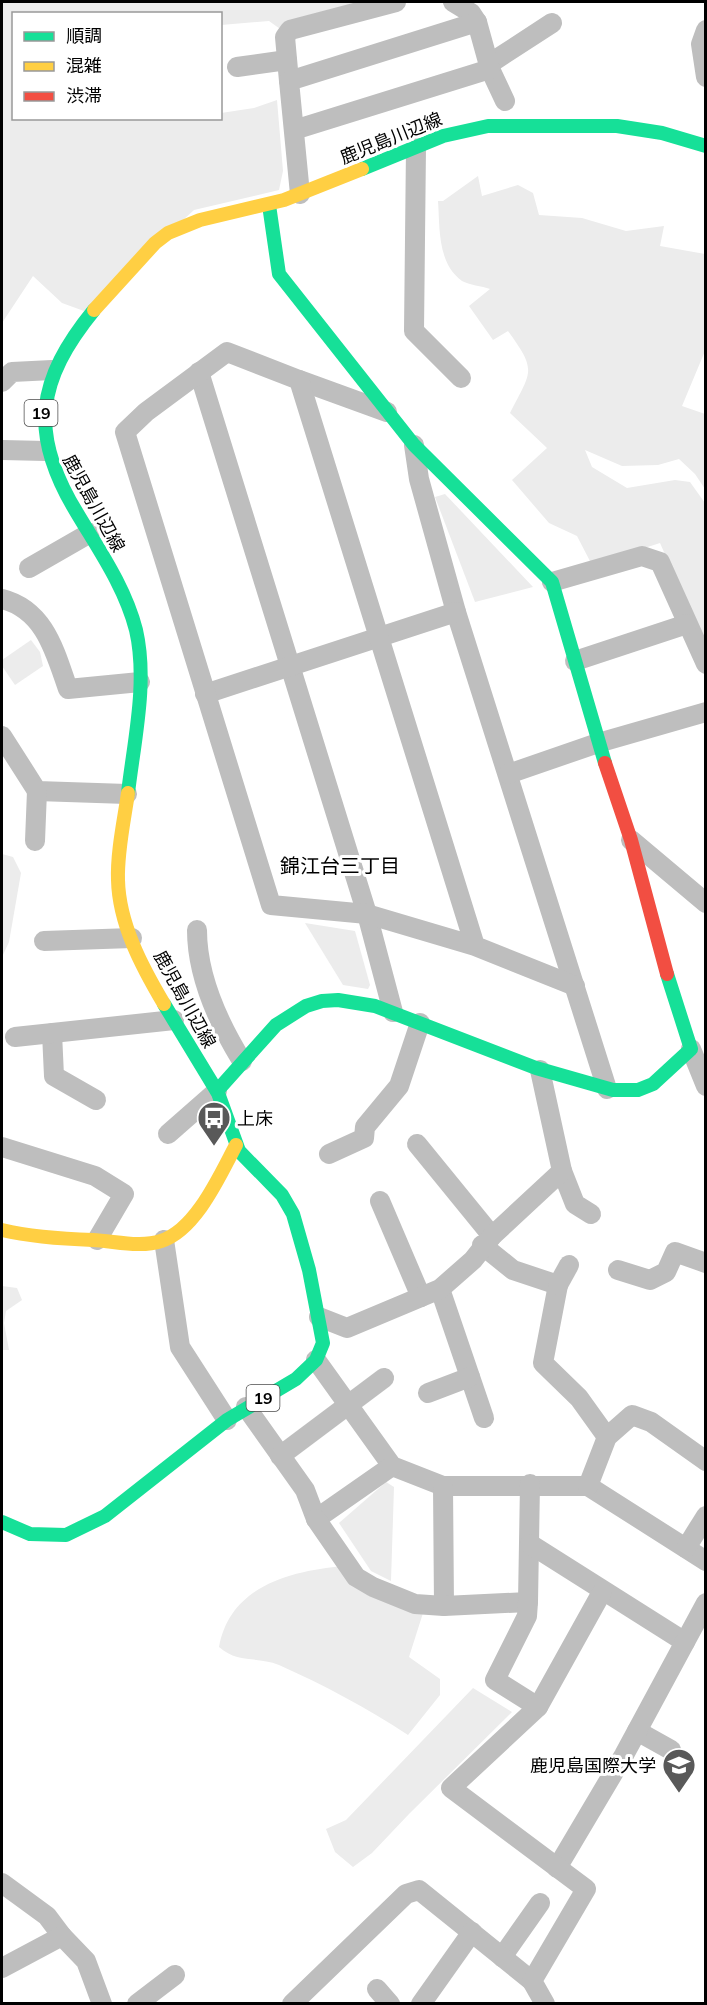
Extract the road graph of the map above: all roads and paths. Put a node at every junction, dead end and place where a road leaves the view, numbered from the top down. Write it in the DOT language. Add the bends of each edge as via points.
graph roads {
  1 [pos="396,2"];
  2 [pos="453,2"];
  3 [pos="477,22"];
  4 [pos="552,23"];
  5 [pos="705,30"];
  6 [pos="287,60"];
  7 [pos="490,66"];
  8 [pos="237,67"];
  9 [pos="705,77"];
  10 [pos="289,81"];
  11 [pos="506,101"];
  12 [pos="294,130"];
  13 [pos="705,146"];
  14 [pos="416,147"];
  15 [pos="300,194"];
  16 [pos="269,205"];
  17 [pos="52,370"];
  18 [pos="199,372"];
  19 [pos="461,378"];
  20 [pos="299,380"];
  21 [pos="2,382"];
  22 [pos="388,412"];
  23 [pos="414,445"];
  24 [pos="2,450"];
  25 [pos="46,451"];
  26 [pos="90,533"];
  27 [pos="29,568"];
  28 [pos="552,582"];
  29 [pos="2,599"];
  30 [pos="456,612"];
  31 [pos="687,624"];
  32 [pos="377,637"];
  33 [pos="575,661"];
  34 [pos="705,664"];
  35 [pos="289,665"];
  36 [pos="140,682"];
  37 [pos="205,694"];
  38 [pos="705,712"];
  39 [pos="2,736"];
  40 [pos="598,743"];
  41 [pos="508,774"];
  42 [pos="37,791"];
  43 [pos="127,794"];
  44 [pos="632,840"];
  45 [pos="35,841"];
  46 [pos="705,903"];
  47 [pos="367,914"];
  48 [pos="197,930"];
  49 [pos="132,938"];
  50 [pos="44,941"];
  51 [pos="475,946"];
  52 [pos="575,986"];
  53 [pos="393,1012"];
  54 [pos="174,1020"];
  55 [pos="420,1023"];
  56 [pos="52,1033"];
  57 [pos="15,1037"];
  58 [pos="691,1050"];
  59 [pos="242,1061"];
  60 [pos="540,1070"];
  61 [pos="705,1086"];
  62 [pos="607,1089"];
  63 [pos="217,1091"];
  64 [pos="96,1100"];
  65 [pos="168,1134"];
  66 [pos="417,1144"];
  67 [pos="236,1145"];
  68 [pos="2,1147"];
  69 [pos="329,1154"];
  70 [pos="562,1171"];
  71 [pos="380,1201"];
  72 [pos="591,1214"];
  73 [pos="2,1230"];
  74 [pos="97,1240"];
  75 [pos="164,1240"];
  76 [pos="487,1240"];
  77 [pos="705,1263"];
  78 [pos="568,1265"];
  79 [pos="618,1270"];
  80 [pos="558,1285"];
  81 [pos="440,1290"];
  82 [pos="421,1298"];
  83 [pos="319,1317"];
  84 [pos="316,1360"];
  85 [pos="470,1377"];
  86 [pos="384,1378"];
  87 [pos="428,1393"];
  88 [pos="348,1404"];
  89 [pos="246,1407"];
  90 [pos="484,1418"];
  91 [pos="227,1420"];
  92 [pos="607,1437"];
  93 [pos="280,1456"];
  94 [pos="705,1461"];
  95 [pos="392,1466"];
  96 [pos="530,1484"];
  97 [pos="443,1486"];
  98 [pos="588,1486"];
  99 [pos="705,1516"];
  100 [pos="316,1519"];
  101 [pos="2,1522"];
  102 [pos="530,1544"];
  103 [pos="694,1544"];
  104 [pos="705,1561"];
  105 [pos="602,1592"];
  106 [pos="528,1602"];
  107 [pos="705,1603"];
  108 [pos="444,1606"];
  109 [pos="685,1642"];
  110 [pos="538,1707"];
  111 [pos="637,1731"];
  112 [pos="672,1750"];
  113 [pos="557,1868"];
  114 [pos="2,1883"];
  115 [pos="540,1903"];
  116 [pos="472,1932"];
  117 [pos="63,1936"];
  118 [pos="502,1957"];
  119 [pos="2,1968"];
  120 [pos="175,1975"];
  121 [pos="532,1981"];
  122 [pos="377,1989"];
  123 [pos="102,2004"];
  124 [pos="137,2004"];
  125 [pos="292,2004"];
  126 [pos="390,2004"];
  127 [pos="420,2004"];
  128 [pos="545,2004"];
  1 -- 6 [label="street" via="290,30 285,37"];
  2 -- 3 [label="street" via="471,13"];
  3 -- 7 [label="street"];
  3 -- 10 [label="street"];
  4 -- 7 [label="street"];
  5 -- 9 [label="street" via="701,44"];
  6 -- 8 [label="street"];
  6 -- 10 [label="street"];
  7 -- 11 [label="street"];
  7 -- 12 [label="street"];
  10 -- 12 [label="street"];
  12 -- 15 [label="street"];
  13 -- 14 [label="main road, 鹿児島川辺線 / 19" via="652,131 557,125 478,126"];
  14 -- 15 [label="main road, 鹿児島川辺線 / 19"];
  14 -- 19 [label="street" via="414,331"];
  15 -- 16 [label="main road, 鹿児島川辺線 / 19"];
  16 -- 17 [label="main road, 鹿児島川辺線 / 19" via="189,224 161,238 72,338"];
  16 -- 22 [label="main road" via="279,274"];
  17 -- 21 [label="street" via="12,372"];
  17 -- 25 [label="main road, 鹿児島川辺線 / 19" via="41,405 40,424"];
  18 -- 20 [label="street" via="227,352"];
  18 -- 35 [label="street"];
  18 -- 37 [label="street" via="125,432"];
  20 -- 22 [label="street"];
  20 -- 32 [label="street"];
  22 -- 23 [label="main road"];
  23 -- 28 [label="main road"];
  23 -- 30 [label="street" via="419,479"];
  24 -- 25 [label="street"];
  25 -- 26 [label="main road, 鹿児島川辺線 / 19" via="58,480"];
  26 -- 27 [label="street"];
  26 -- 36 [label="main road, 鹿児島川辺線 / 19" via="127,602 139,649"];
  28 -- 31 [label="street" via="642,556 660,562"];
  28 -- 33 [label="main road"];
  29 -- 36 [label="street" via="25,611 50,636 68,689"];
  30 -- 32 [label="street"];
  30 -- 41 [label="street"];
  31 -- 33 [label="street"];
  31 -- 34 [label="street"];
  32 -- 35 [label="street"];
  32 -- 51 [label="street"];
  33 -- 40 [label="main road"];
  35 -- 37 [label="street"];
  35 -- 47 [label="street"];
  36 -- 43 [label="main road, 鹿児島川辺線 / 19"];
  37 -- 47 [label="street" via="271,905"];
  38 -- 40 [label="street"];
  39 -- 42 [label="street"];
  40 -- 41 [label="street"];
  40 -- 44 [label="main road"];
  41 -- 52 [label="street"];
  42 -- 43 [label="street"];
  42 -- 45 [label="street"];
  43 -- 49 [label="main road, 鹿児島川辺線 / 19" via="118,880"];
  44 -- 46 [label="street"];
  44 -- 58 [label="main road" via="656,938"];
  47 -- 51 [label="street"];
  47 -- 53 [label="street"];
  48 -- 59 [label="street" via="200,968 227,1036"];
  49 -- 50 [label="street"];
  49 -- 54 [label="main road, 鹿児島川辺線 / 19" via="152,984"];
  51 -- 52 [label="street"];
  52 -- 62 [label="street"];
  53 -- 55 [label="main road"];
  53 -- 59 [label="main road" via="362,1003 322,1001 293,1013"];
  54 -- 56 [label="street"];
  54 -- 63 [label="main road, 鹿児島川辺線 / 19"];
  55 -- 60 [label="main road"];
  55 -- 69 [label="street" via="399,1086 365,1127 364,1138"];
  56 -- 57 [label="street"];
  56 -- 64 [label="street" via="54,1076"];
  58 -- 61 [label="street"];
  58 -- 62 [label="main road" via="648,1087 629,1092"];
  59 -- 63 [label="main road"];
  60 -- 62 [label="main road"];
  60 -- 70 [label="street"];
  63 -- 65 [label="street"];
  63 -- 67 [label="main road, 鹿児島川辺線 / 19"];
  66 -- 76 [label="street"];
  67 -- 75 [label="main road" via="190,1220"];
  67 -- 83 [label="main road, 鹿児島川辺線 / 19" via="287,1202 299,1228"];
  68 -- 74 [label="street" via="95,1176 124,1194"];
  70 -- 72 [label="street" via="575,1204"];
  70 -- 76 [label="street"];
  71 -- 82 [label="street"];
  73 -- 74 [label="main road" via="43,1238"];
  74 -- 75 [label="main road" via="118,1244"];
  75 -- 91 [label="street" via="180,1347"];
  76 -- 80 [label="street" via="513,1270"];
  76 -- 81 [label="street" via="473,1260"];
  77 -- 79 [label="street" via="675,1252 666,1272 650,1280"];
  78 -- 80 [label="street"];
  80 -- 92 [label="street" via="543,1363 579,1398"];
  81 -- 82 [label="street"];
  81 -- 85 [label="street"];
  82 -- 83 [label="street" via="347,1328"];
  83 -- 84 [label="main road, 鹿児島川辺線 / 19" via="323,1343"];
  84 -- 88 [label="street"];
  84 -- 89 [label="main road, 19" via="297,1379"];
  85 -- 87 [label="street"];
  85 -- 90 [label="street"];
  86 -- 88 [label="street"];
  88 -- 93 [label="street"];
  88 -- 95 [label="street"];
  89 -- 91 [label="main road, 19"];
  89 -- 93 [label="street"];
  91 -- 101 [label="main road, 19" via="105,1516 66,1534 30,1534"];
  92 -- 94 [label="street" via="632,1414 651,1422"];
  92 -- 98 [label="street"];
  93 -- 100 [label="street" via="305,1490"];
  95 -- 97 [label="street"];
  95 -- 100 [label="street"];
  96 -- 97 [label="street"];
  96 -- 98 [label="street"];
  96 -- 102 [label="street"];
  97 -- 108 [label="street"];
  98 -- 103 [label="street"];
  99 -- 103 [label="street"];
  100 -- 108 [label="street" via="356,1577 415,1604"];
  102 -- 105 [label="street"];
  102 -- 106 [label="street"];
  103 -- 104 [label="street"];
  105 -- 109 [label="street"];
  105 -- 110 [label="street"];
  106 -- 108 [label="street"];
  106 -- 110 [label="street" via="527,1616 495,1680"];
  107 -- 109 [label="street"];
  109 -- 111 [label="street"];
  110 -- 113 [label="street" via="451,1788"];
  111 -- 112 [label="street"];
  111 -- 113 [label="street"];
  113 -- 121 [label="street" via="586,1889"];
  114 -- 117 [label="street" via="48,1916"];
  115 -- 118 [label="street"];
  116 -- 118 [label="street"];
  116 -- 125 [label="street" via="419,1890 406,1894"];
  116 -- 127 [label="street"];
  117 -- 119 [label="street"];
  117 -- 123 [label="street" via="86,1961"];
  118 -- 121 [label="street"];
  120 -- 124 [label="street"];
  121 -- 128 [label="street"];
  122 -- 126 [label="street"];
}
